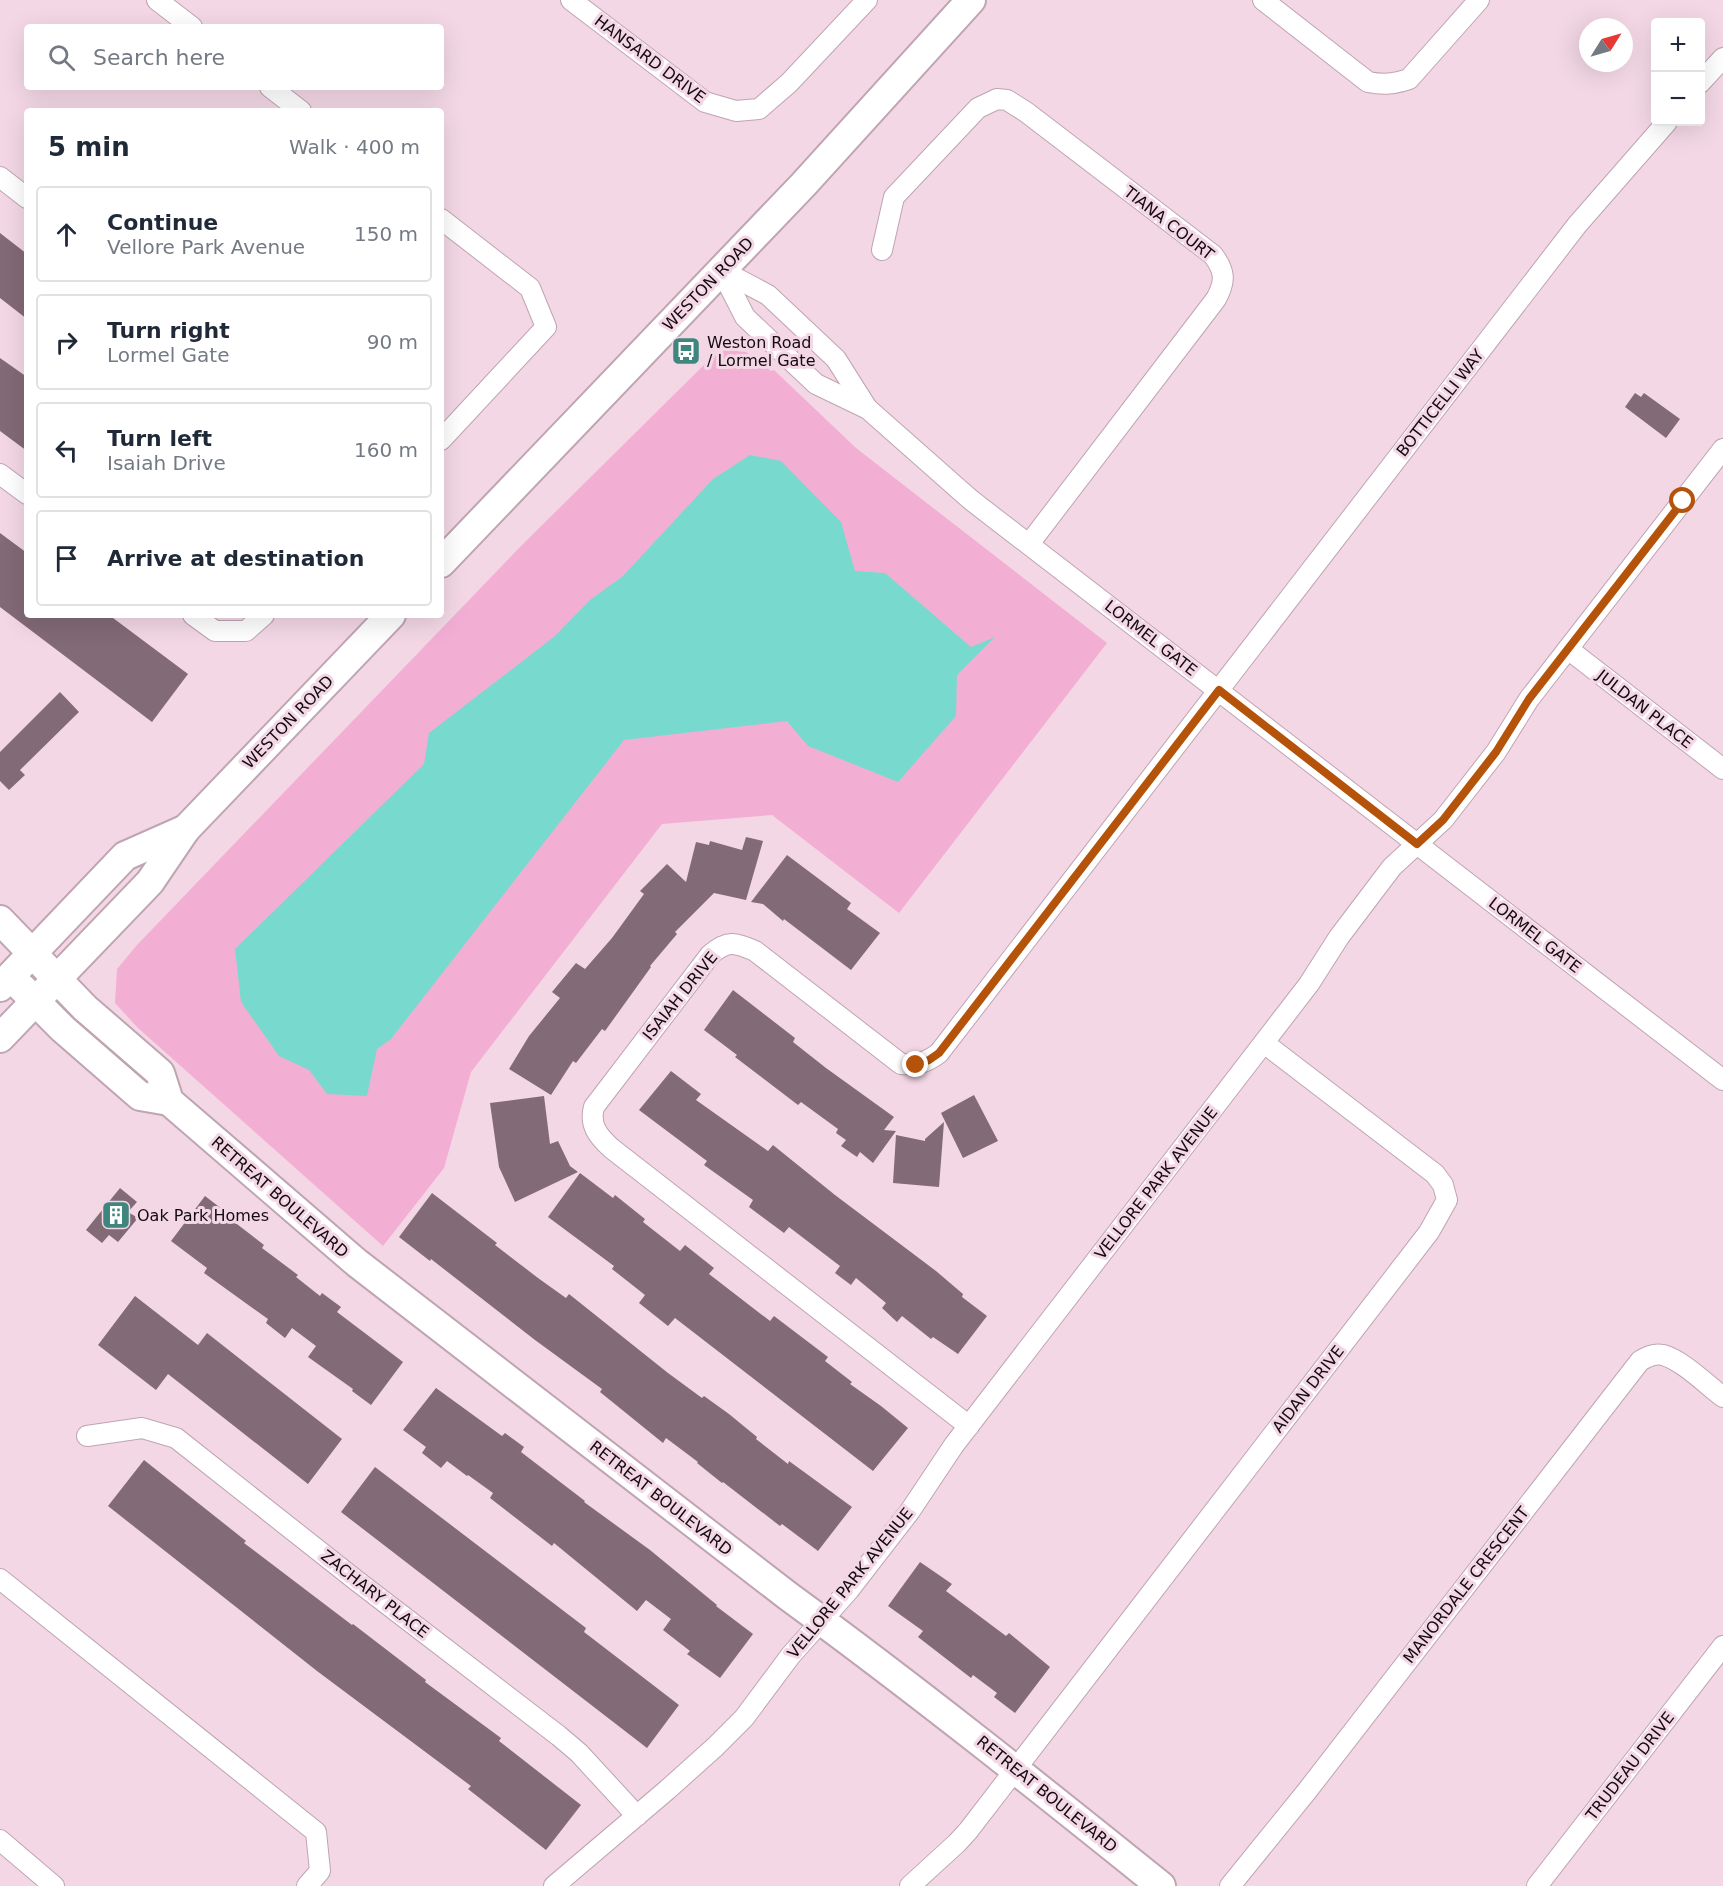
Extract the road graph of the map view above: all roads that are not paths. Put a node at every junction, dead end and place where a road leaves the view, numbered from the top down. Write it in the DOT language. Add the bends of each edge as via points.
graph roads {
  1 [pos="157,0"];
  2 [pos="571,0"];
  3 [pos="867,0"];
  4 [pos="970,0"];
  5 [pos="1263,0"];
  6 [pos="1479,0"];
  7 [pos="188,24"];
  8 [pos="1723,58"];
  9 [pos="1705,78"];
  10 [pos="274,90"];
  11 [pos="297,108"];
  12 [pos="1662,126"];
  13 [pos="0,177"];
  14 [pos="24,196"];
  15 [pos="444,221"];
  16 [pos="882,249"];
  17 [pos="722,270"];
  18 [pos="868,410"];
  19 [pos="444,437"];
  20 [pos="1723,449"];
  21 [pos="0,474"];
  22 [pos="24,492"];
  23 [pos="1029,544"];
  24 [pos="444,560"];
  25 [pos="198,618"];
  26 [pos="261,618"];
  27 [pos="388,618"];
  28 [pos="1568,649"];
  29 [pos="1219,690"];
  30 [pos="1723,769"];
  31 [pos="186,829"];
  32 [pos="1417,844"];
  33 [pos="0,920"];
  34 [pos="32,953"];
  35 [pos="3,976"];
  36 [pos="57,979"];
  37 [pos="35,1001"];
  38 [pos="0,1038"];
  39 [pos="1264,1043"];
  40 [pos="1723,1080"];
  41 [pos="170,1101"];
  42 [pos="1723,1397"];
  43 [pos="969,1426"];
  44 [pos="87,1436"];
  45 [pos="0,1579"];
  46 [pos="821,1621"];
  47 [pos="1723,1646"];
  48 [pos="1015,1768"];
  49 [pos="637,1815"];
  50 [pos="0,1840"];
  51 [pos="42,1882"];
  52 [pos="306,1886"];
  53 [pos="554,1886"];
  54 [pos="910,1886"];
  55 [pos="1161,1886"];
  56 [pos="1230,1886"];
  57 [pos="1537,1886"];
  1 -- 7 [label="street"];
  2 -- 3 [label="street, HANSARD DRIVE" via="705,102 736,111 759,109 767,103"];
  4 -- 17 [label="street, WESTON ROAD"];
  5 -- 6 [label="street" via="1368,82 1383,85 1409,79"];
  8 -- 9 [label="street"];
  10 -- 11 [label="street"];
  12 -- 29 [label="street, BOTTICELLI WAY" via="1593,205"];
  13 -- 14 [label="street"];
  15 -- 19 [label="street" via="530,288 546,327"];
  16 -- 23 [label="street, TIANA COURT" via="894,197 978,108 997,99 1007,100 1026,112 1213,255 1221,266 1225,276 1216,299"];
  17 -- 18 [label="street, LORMEL GATE" via="768,295 836,359"];
  17 -- 18 [label="street, LORMEL GATE" via="745,317 816,384"];
  17 -- 24 [label="street, WESTON ROAD"];
  18 -- 23 [label="street, LORMEL GATE" via="971,500"];
  20 -- 28 [label="street, VELLORE PARK AVENUE"];
  21 -- 22 [label="street"];
  23 -- 29 [label="street, LORMEL GATE"];
  25 -- 26 [label="street" via="215,631 246,631"];
  27 -- 31 [label="street, WESTON ROAD"];
  28 -- 30 [label="street, JULDAN PLACE"];
  28 -- 32 [label="street, VELLORE PARK AVENUE" via="1529,699 1489,761 1443,820"];
  29 -- 32 [label="street, LORMEL GATE"];
  29 -- 43 [label="street, ISAIAH DRIVE" via="939,1053 929,1060 916,1065 901,1064 755,951 739,943 728,944 710,955 594,1107 594,1127 611,1148"];
  31 -- 34 [label="street, WESTON ROAD" via="125,856"];
  31 -- 36 [label="street, WESTON ROAD" via="150,882"];
  32 -- 39 [label="street, VELLORE PARK AVENUE" via="1385,876"];
  32 -- 40 [label="street, LORMEL GATE"];
  33 -- 34 [label="street, RETREAT BOULEVARD"];
  34 -- 35 [label="street, WESTON ROAD"];
  34 -- 36 [label="street, RETREAT BOULEVARD"];
  35 -- 37 [label="street"];
  36 -- 37 [label="street, WESTON ROAD"];
  36 -- 41 [label="street, RETREAT BOULEVARD" via="160,1073"];
  37 -- 38 [label="street, WESTON ROAD"];
  37 -- 41 [label="street" via="140,1096"];
  39 -- 43 [label="street, VELLORE PARK AVENUE"];
  39 -- 48 [label="street, AIDAN DRIVE" via="1435,1174 1447,1200 1429,1232"];
  41 -- 46 [label="street, RETREAT BOULEVARD" via="357,1263"];
  42 -- 56 [label="street, MANORDALE CRESCENT" via="1663,1355 1650,1355 1640,1361"];
  43 -- 46 [label="street, VELLORE PARK AVENUE" via="910,1511"];
  44 -- 49 [label="street, ZACHARY PLACE" via="142,1428 176,1438 572,1747"];
  45 -- 52 [label="street" via="316,1832 320,1871"];
  46 -- 48 [label="street, RETREAT BOULEVARD"];
  46 -- 49 [label="street, VELLORE PARK AVENUE" via="729,1734"];
  47 -- 57 [label="street, TRUDEAU DRIVE"];
  48 -- 54 [label="street" via="957,1843"];
  48 -- 55 [label="street, RETREAT BOULEVARD"];
  49 -- 53 [label="street, VELLORE PARK AVENUE"];
  50 -- 51 [label="street"];
}
